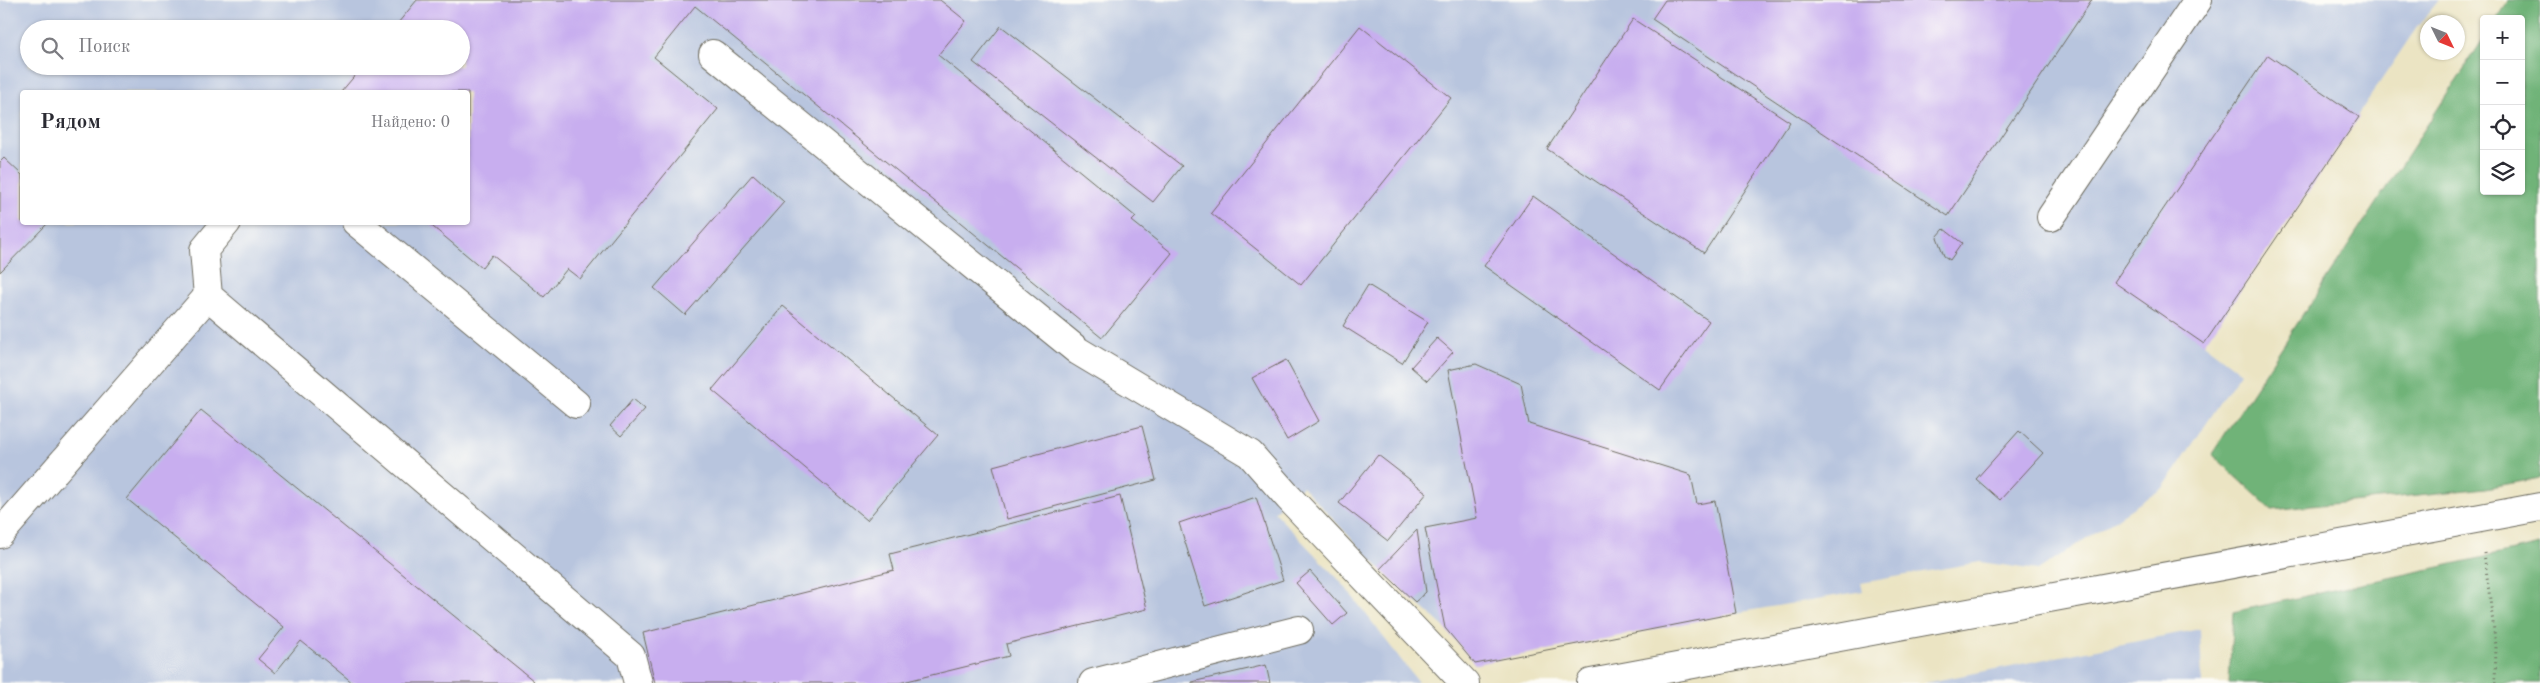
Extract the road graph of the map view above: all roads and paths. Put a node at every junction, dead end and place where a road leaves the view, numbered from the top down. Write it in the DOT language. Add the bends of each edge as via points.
graph roads {
  1 [pos="2198,0"];
  2 [pos="713,54"];
  3 [pos="2051,217"];
  4 [pos="225,225"];
  5 [pos="360,225"];
  6 [pos="208,296"];
  7 [pos="576,404"];
  8 [pos="2540,506"];
  9 [pos="2480,518"];
  10 [pos="0,534"];
  11 [pos="1298,630"];
  12 [pos="638,683"];
  13 [pos="1093,683"];
  14 [pos="1465,683"];
  15 [pos="1591,683"];
  16 [pos="2495,683"];
  1 -- 3 [label="street"];
  2 -- 14 [label="street" via="1078,350 1250,454"];
  4 -- 6 [label="street" via="204,250"];
  5 -- 7 [label="street"];
  6 -- 10 [label="street"];
  6 -- 12 [label="street" via="631,656"];
  8 -- 9 [label="street"];
  9 -- 15 [label="street"];
  9 -- 16 [label="path" via="2496,646"];
  11 -- 13 [label="street"];
}
